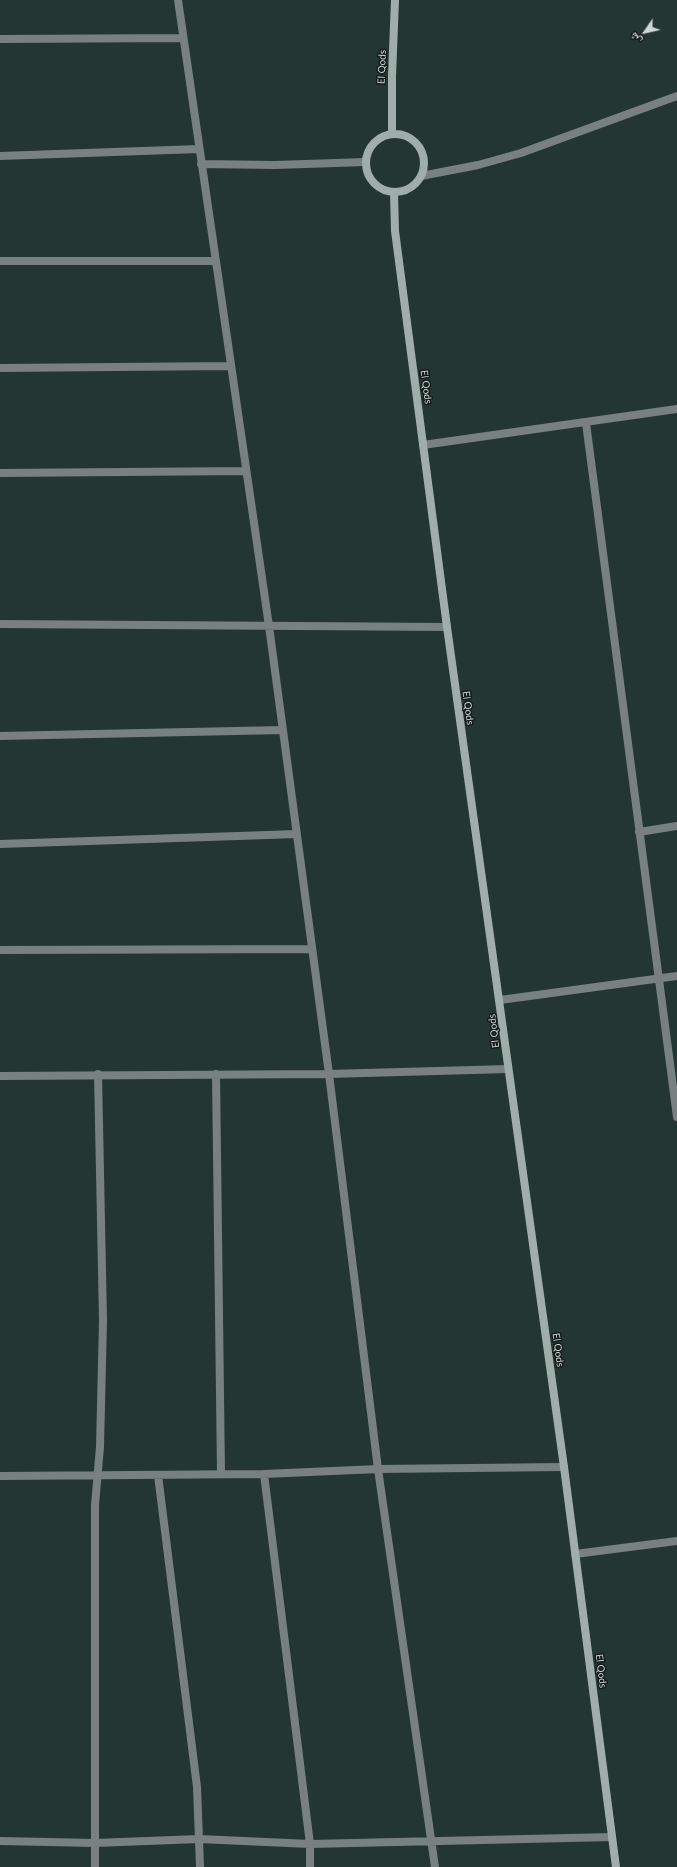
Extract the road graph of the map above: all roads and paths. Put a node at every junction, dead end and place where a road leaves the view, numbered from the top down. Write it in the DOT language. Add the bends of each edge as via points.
graph roads {
  1 [pos="178,0"];
  2 [pos="395,0"];
  3 [pos="184,38"];
  4 [pos="0,40"];
  5 [pos="677,96"];
  6 [pos="392,134"];
  7 [pos="199,149"];
  8 [pos="0,156"];
  9 [pos="366,162"];
  10 [pos="201,164"];
  11 [pos="421,176"];
  12 [pos="394,193"];
  13 [pos="0,260"];
  14 [pos="216,261"];
  15 [pos="231,366"];
  16 [pos="0,368"];
  17 [pos="677,409"];
  18 [pos="586,423"];
  19 [pos="423,445"];
  20 [pos="246,471"];
  21 [pos="0,473"];
  22 [pos="0,624"];
  23 [pos="269,626"];
  24 [pos="447,627"];
  25 [pos="283,730"];
  26 [pos="0,736"];
  27 [pos="677,826"];
  28 [pos="639,832"];
  29 [pos="297,834"];
  30 [pos="0,844"];
  31 [pos="312,949"];
  32 [pos="0,950"];
  33 [pos="677,976"];
  34 [pos="658,979"];
  35 [pos="500,1000"];
  36 [pos="508,1069"];
  37 [pos="98,1074"];
  38 [pos="216,1074"];
  39 [pos="329,1074"];
  40 [pos="0,1076"];
  41 [pos="677,1113"];
  42 [pos="564,1467"];
  43 [pos="378,1469"];
  44 [pos="221,1474"];
  45 [pos="264,1474"];
  46 [pos="96,1475"];
  47 [pos="158,1475"];
  48 [pos="0,1476"];
  49 [pos="677,1541"];
  50 [pos="575,1554"];
  51 [pos="612,1837"];
  52 [pos="199,1839"];
  53 [pos="432,1840"];
  54 [pos="0,1841"];
  55 [pos="95,1843"];
  56 [pos="310,1844"];
  57 [pos="95,1867"];
  58 [pos="200,1867"];
  59 [pos="310,1867"];
  60 [pos="435,1867"];
  61 [pos="616,1867"];
  1 -- 3 [label="street"];
  2 -- 6 [label="street, El Qods"];
  3 -- 4 [label="street"];
  3 -- 7 [label="street"];
  5 -- 11 [label="street" via="521,153 478,165"];
  6 -- 9 [label="street" via="374,144 368,152"];
  6 -- 11 [label="street" via="411,139 419,146 424,166"];
  7 -- 8 [label="street"];
  7 -- 10 [label="street"];
  9 -- 10 [label="street" via="289,165"];
  9 -- 12 [label="street" via="373,183 382,190"];
  10 -- 14 [label="street"];
  11 -- 12 [label="street" via="414,185"];
  12 -- 19 [label="street, El Qods" via="395,231"];
  13 -- 14 [label="street"];
  14 -- 15 [label="street"];
  15 -- 16 [label="street"];
  15 -- 20 [label="street"];
  17 -- 18 [label="street"];
  18 -- 19 [label="street"];
  18 -- 28 [label="street"];
  19 -- 24 [label="street, El Qods"];
  20 -- 21 [label="street"];
  20 -- 23 [label="street"];
  22 -- 23 [label="street"];
  23 -- 24 [label="street"];
  23 -- 25 [label="street"];
  24 -- 35 [label="street, El Qods"];
  25 -- 26 [label="street"];
  25 -- 29 [label="street"];
  27 -- 28 [label="street"];
  28 -- 34 [label="street"];
  29 -- 30 [label="street"];
  29 -- 31 [label="street"];
  31 -- 32 [label="street"];
  31 -- 39 [label="street"];
  33 -- 34 [label="street"];
  34 -- 35 [label="street"];
  34 -- 41 [label="street"];
  35 -- 36 [label="street, El Qods"];
  36 -- 39 [label="street"];
  36 -- 42 [label="street, El Qods"];
  37 -- 38 [label="street"];
  37 -- 40 [label="street"];
  37 -- 46 [label="street" via="103,1320 100,1447"];
  38 -- 39 [label="street"];
  38 -- 44 [label="street"];
  39 -- 43 [label="street"];
  42 -- 43 [label="street"];
  42 -- 50 [label="street, El Qods"];
  43 -- 45 [label="street"];
  43 -- 53 [label="street"];
  44 -- 45 [label="street"];
  44 -- 47 [label="street"];
  45 -- 56 [label="street"];
  46 -- 47 [label="street"];
  46 -- 48 [label="street"];
  46 -- 55 [label="street"];
  47 -- 52 [label="street" via="197,1787"];
  49 -- 50 [label="street"];
  50 -- 51 [label="street, El Qods"];
  51 -- 53 [label="street"];
  51 -- 61 [label="street, El Qods"];
  52 -- 55 [label="street"];
  52 -- 56 [label="street"];
  52 -- 58 [label="street"];
  53 -- 56 [label="street"];
  53 -- 60 [label="street"];
  54 -- 55 [label="street"];
  55 -- 57 [label="street"];
  56 -- 59 [label="street"];
}
